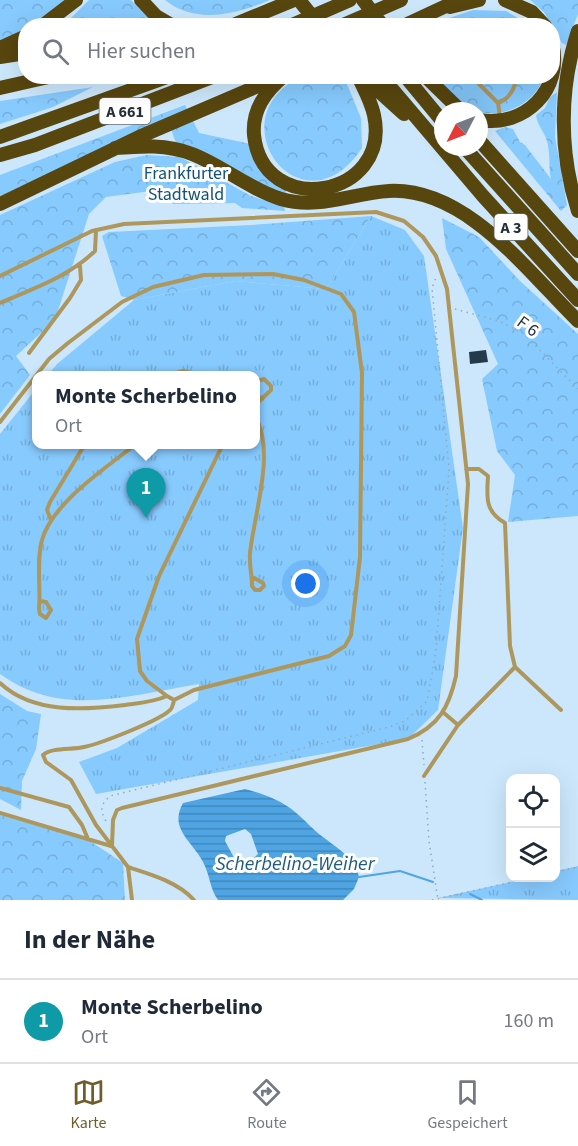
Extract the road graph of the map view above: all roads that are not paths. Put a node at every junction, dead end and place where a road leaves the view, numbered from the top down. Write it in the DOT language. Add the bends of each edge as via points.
graph roads {
  1 [pos="76,0"];
  2 [pos="141,0"];
  3 [pos="299,0"];
  4 [pos="320,0"];
  5 [pos="343,0"];
  6 [pos="350,0"];
  7 [pos="363,0"];
  8 [pos="401,0"];
  9 [pos="459,0"];
  10 [pos="479,0"];
  11 [pos="505,0"];
  12 [pos="289,2"];
  13 [pos="440,10"];
  14 [pos="52,18"];
  15 [pos="161,18"];
  16 [pos="250,18"];
  17 [pos="306,18"];
  18 [pos="314,18"];
  19 [pos="335,18"];
  20 [pos="357,18"];
  21 [pos="359,18"];
  22 [pos="377,18"];
  23 [pos="422,18"];
  24 [pos="537,18"];
  25 [pos="578,31"];
  26 [pos="18,40"];
  27 [pos="0,48"];
  28 [pos="18,54"];
  29 [pos="0,57"];
  30 [pos="18,84"];
  31 [pos="148,84"];
  32 [pos="194,84"];
  33 [pos="264,84"];
  34 [pos="274,84"];
  35 [pos="363,84"];
  36 [pos="369,84"];
  37 [pos="388,84"];
  38 [pos="412,84"];
  39 [pos="431,84"];
  40 [pos="433,84"];
  41 [pos="479,84"];
  42 [pos="514,84"];
  43 [pos="549,84"];
  44 [pos="0,88"];
  45 [pos="446,102"];
  46 [pos="452,102"];
  47 [pos="498,103"];
  48 [pos="434,111"];
  49 [pos="488,120"];
  50 [pos="501,121"];
  51 [pos="0,137"];
  52 [pos="434,139"];
  53 [pos="434,142"];
  54 [pos="35,145"];
  55 [pos="116,148"];
  56 [pos="488,151"];
  57 [pos="0,155"];
  58 [pos="449,156"];
  59 [pos="472,156"];
  60 [pos="0,163"];
  61 [pos="0,204"];
  62 [pos="578,211"];
  63 [pos="96,230"];
  64 [pos="578,251"];
  65 [pos="80,265"];
  66 [pos="578,274"];
  67 [pos="0,276"];
  68 [pos="578,300"];
  69 [pos="0,303"];
  70 [pos="578,321"];
  71 [pos="28,353"];
  72 [pos="40,371"];
  73 [pos="260,380"];
  74 [pos="32,381"];
  75 [pos="262,399"];
  76 [pos="0,422"];
  77 [pos="260,424"];
  78 [pos="82,449"];
  79 [pos="130,449"];
  80 [pos="222,449"];
  81 [pos="466,470"];
  82 [pos="51,520"];
  83 [pos="252,578"];
  84 [pos="40,601"];
  85 [pos="515,667"];
  86 [pos="0,683"];
  87 [pos="167,696"];
  88 [pos="174,700"];
  89 [pos="561,710"];
  90 [pos="444,713"];
  91 [pos="458,725"];
  92 [pos="424,776"];
  93 [pos="0,788"];
  94 [pos="0,813"];
  95 [pos="88,840"];
  96 [pos="112,846"];
  97 [pos="128,867"];
  98 [pos="132,900"];
  99 [pos="194,900"];
  1 -- 14 [label="highway"];
  2 -- 15 [label="highway"];
  3 -- 18 [label="highway"];
  4 -- 19 [label="highway"];
  5 -- 20 [label="highway"];
  6 -- 17 [label="highway"];
  7 -- 22 [label="highway"];
  8 -- 21 [label="highway"];
  9 -- 13 [label="highway"];
  10 -- 13 [label="highway"];
  11 -- 24 [label="highway"];
  12 -- 16 [label="highway"];
  13 -- 23 [label="highway"];
  25 -- 62 [label="highway" via="567,75 563,122 567,168"];
  26 -- 27 [label="highway"];
  28 -- 29 [label="highway"];
  30 -- 44 [label="highway"];
  31 -- 51 [label="highway, A 661"];
  32 -- 54 [label="highway, A 661"];
  33 -- 55 [label="highway"];
  34 -- 35 [label="highway" via="259,105 254,122 256,144 277,177 295,187 314,190 348,180 363,166 372,148 374,116"];
  36 -- 53 [label="highway"];
  37 -- 52 [label="highway, A 3"];
  38 -- 48 [label="highway"];
  39 -- 45 [label="highway"];
  40 -- 46 [label="highway"];
  41 -- 47 [label="lane"];
  42 -- 47 [label="lane"];
  43 -- 50 [label="highway" via="545,94 524,114"];
  47 -- 50 [label="lane"];
  49 -- 50 [label="highway"];
  54 -- 57 [label="highway, A 661"];
  54 -- 60 [label="highway"];
  55 -- 61 [label="highway"];
  55 -- 70 [label="highway" via="160,147 191,153 260,190 300,203 324,203 388,191 436,198 477,222"];
  56 -- 64 [label="highway"];
  58 -- 68 [label="highway, A 3"];
  59 -- 66 [label="highway, A 3"];
  63 -- 65 [label="lane" via="95,251"];
  63 -- 67 [label="lane"];
  63 -- 81 [label="lane" via="144,221 362,212 386,214 414,228 431,247 444,277"];
  65 -- 69 [label="lane"];
  65 -- 71 [label="lane" via="81,280"];
  72 -- 88 [label="lane" via="68,343 122,302 153,287 204,275 273,274 334,289 349,302 359,330 362,373 360,557 351,635 345,646 329,656 194,690"];
  73 -- 75 [label="lane" via="272,386"];
  74 -- 76 [label="lane"];
  77 -- 83 [label="lane" via="264,473 250,557"];
  78 -- 82 [label="lane" via="50,502 47,510"];
  79 -- 82 [label="lane"];
  80 -- 87 [label="lane" via="159,576 137,639 140,671"];
  81 -- 85 [label="lane" via="484,471 488,476 486,501 492,513 505,523 510,646"];
  81 -- 90 [label="lane" via="466,540 456,676"];
  82 -- 84 [label="lane" via="42,539"];
  85 -- 89 [label="lane"];
  85 -- 91 [label="lane"];
  86 -- 87 [label="lane" via="34,701 69,709 102,708"];
  87 -- 88 [label="lane"];
  88 -- 96 [label="lane" via="164,714 120,735 87,747 52,750 43,755 46,762 71,780"];
  90 -- 91 [label="lane"];
  90 -- 96 [label="lane" via="422,733 408,739 117,810"];
  91 -- 92 [label="lane"];
  93 -- 95 [label="lane" via="69,807"];
  94 -- 95 [label="lane"];
  95 -- 96 [label="lane"];
  96 -- 97 [label="lane"];
  97 -- 98 [label="lane"];
  97 -- 99 [label="lane" via="170,884"];
}
